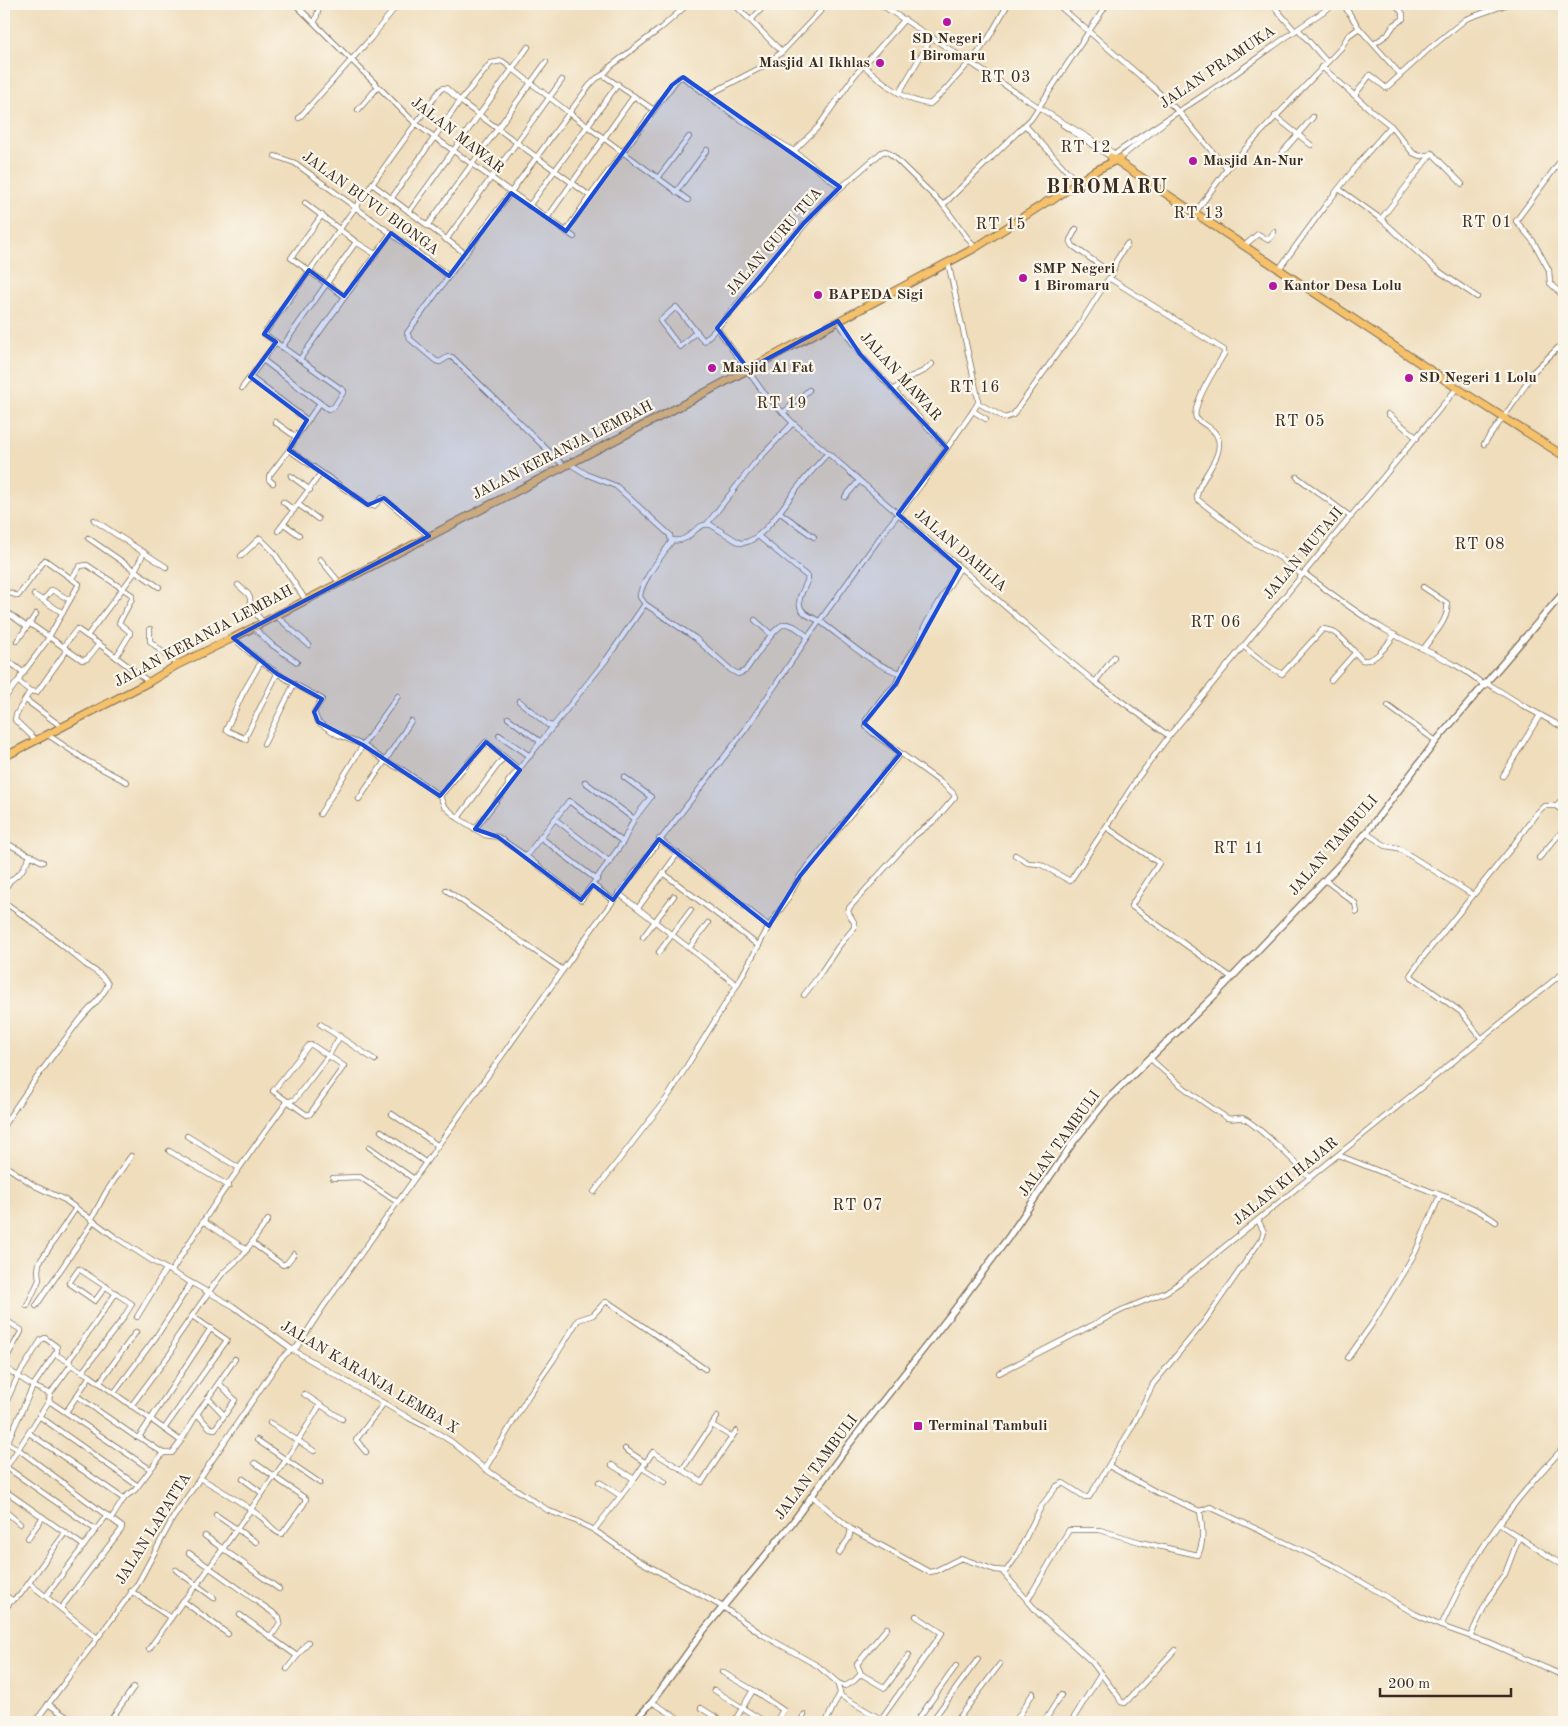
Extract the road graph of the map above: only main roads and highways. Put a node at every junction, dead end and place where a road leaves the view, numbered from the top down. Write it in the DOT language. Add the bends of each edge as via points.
graph roads {
  1 [pos="1116,157"];
  2 [pos="1048,201"];
  3 [pos="1564,456"];
  4 [pos="7,756"];
  1 -- 2 [label="main road, JALAN KERANJA LEMBAH"];
  1 -- 2 [label="main road" via="1075,180"];
  1 -- 3 [label="main road" via="1278,269"];
  2 -- 4 [label="main road, JALAN KERANJA LEMBAH" via="975,248 568,466 177,665"];
}
